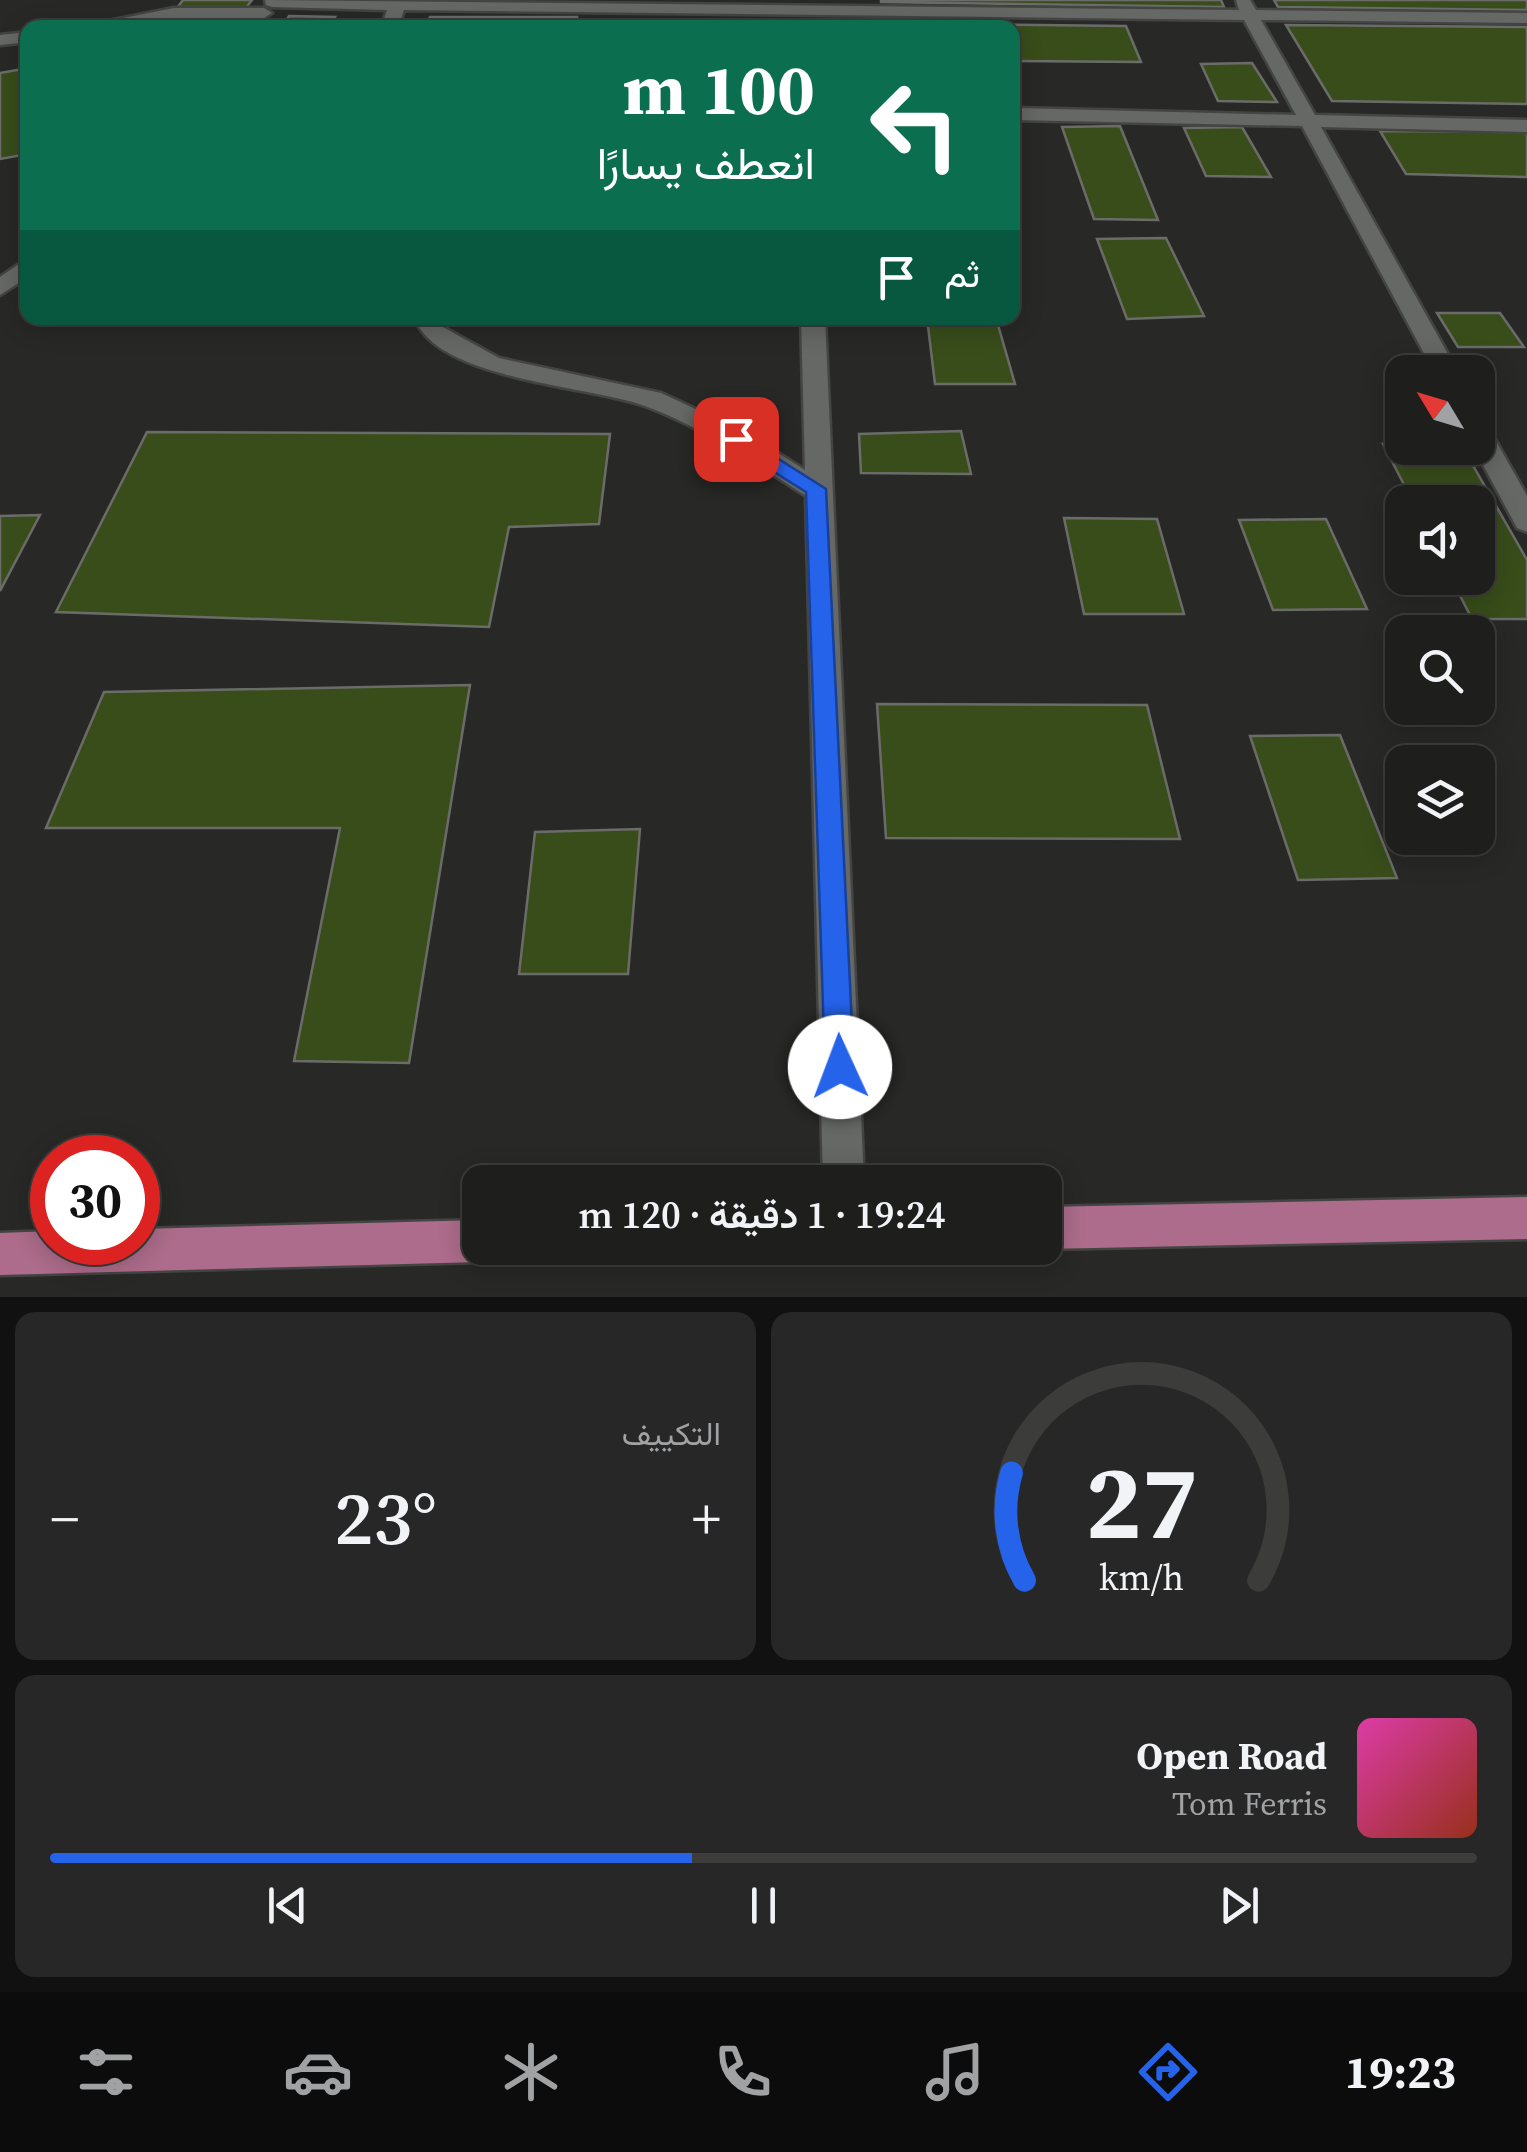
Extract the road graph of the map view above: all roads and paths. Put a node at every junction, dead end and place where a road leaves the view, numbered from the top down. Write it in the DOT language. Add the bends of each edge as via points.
graph roads {
  1 [pos="813,4"];
  2 [pos="398,5"];
  3 [pos="1246,8"];
  4 [pos="266,11"];
  5 [pos="1527,18"];
  6 [pos="131,20"];
  7 [pos="393,20"];
  8 [pos="1020,114"];
  9 [pos="1308,121"];
  10 [pos="1527,126"];
  11 [pos="20,272"];
  12 [pos="0,288"];
  13 [pos="429,325"];
  14 [pos="812,325"];
  15 [pos="1437,355"];
  16 [pos="1495,462"];
  17 [pos="816,489"];
  18 [pos="1527,521"];
  19 [pos="843,1165"];
  20 [pos="1527,1218"];
  21 [pos="1062,1228"];
  22 [pos="462,1241"];
  23 [pos="0,1254"];
  1 -- 2 [label="street"];
  1 -- 3 [label="street"];
  2 -- 4 [label="street"];
  2 -- 7 [label="street"];
  3 -- 5 [label="street"];
  3 -- 9 [label="street"];
  4 -- 6 [label="street"];
  8 -- 9 [label="street"];
  9 -- 10 [label="street"];
  9 -- 15 [label="street"];
  11 -- 12 [label="street"];
  13 -- 17 [label="street" via="493,365 652,400 736,439"];
  14 -- 17 [label="street"];
  16 -- 18 [label="street"];
  17 -- 19 [label="street"];
  20 -- 21 [label="main road"];
  22 -- 23 [label="main road"];
}
